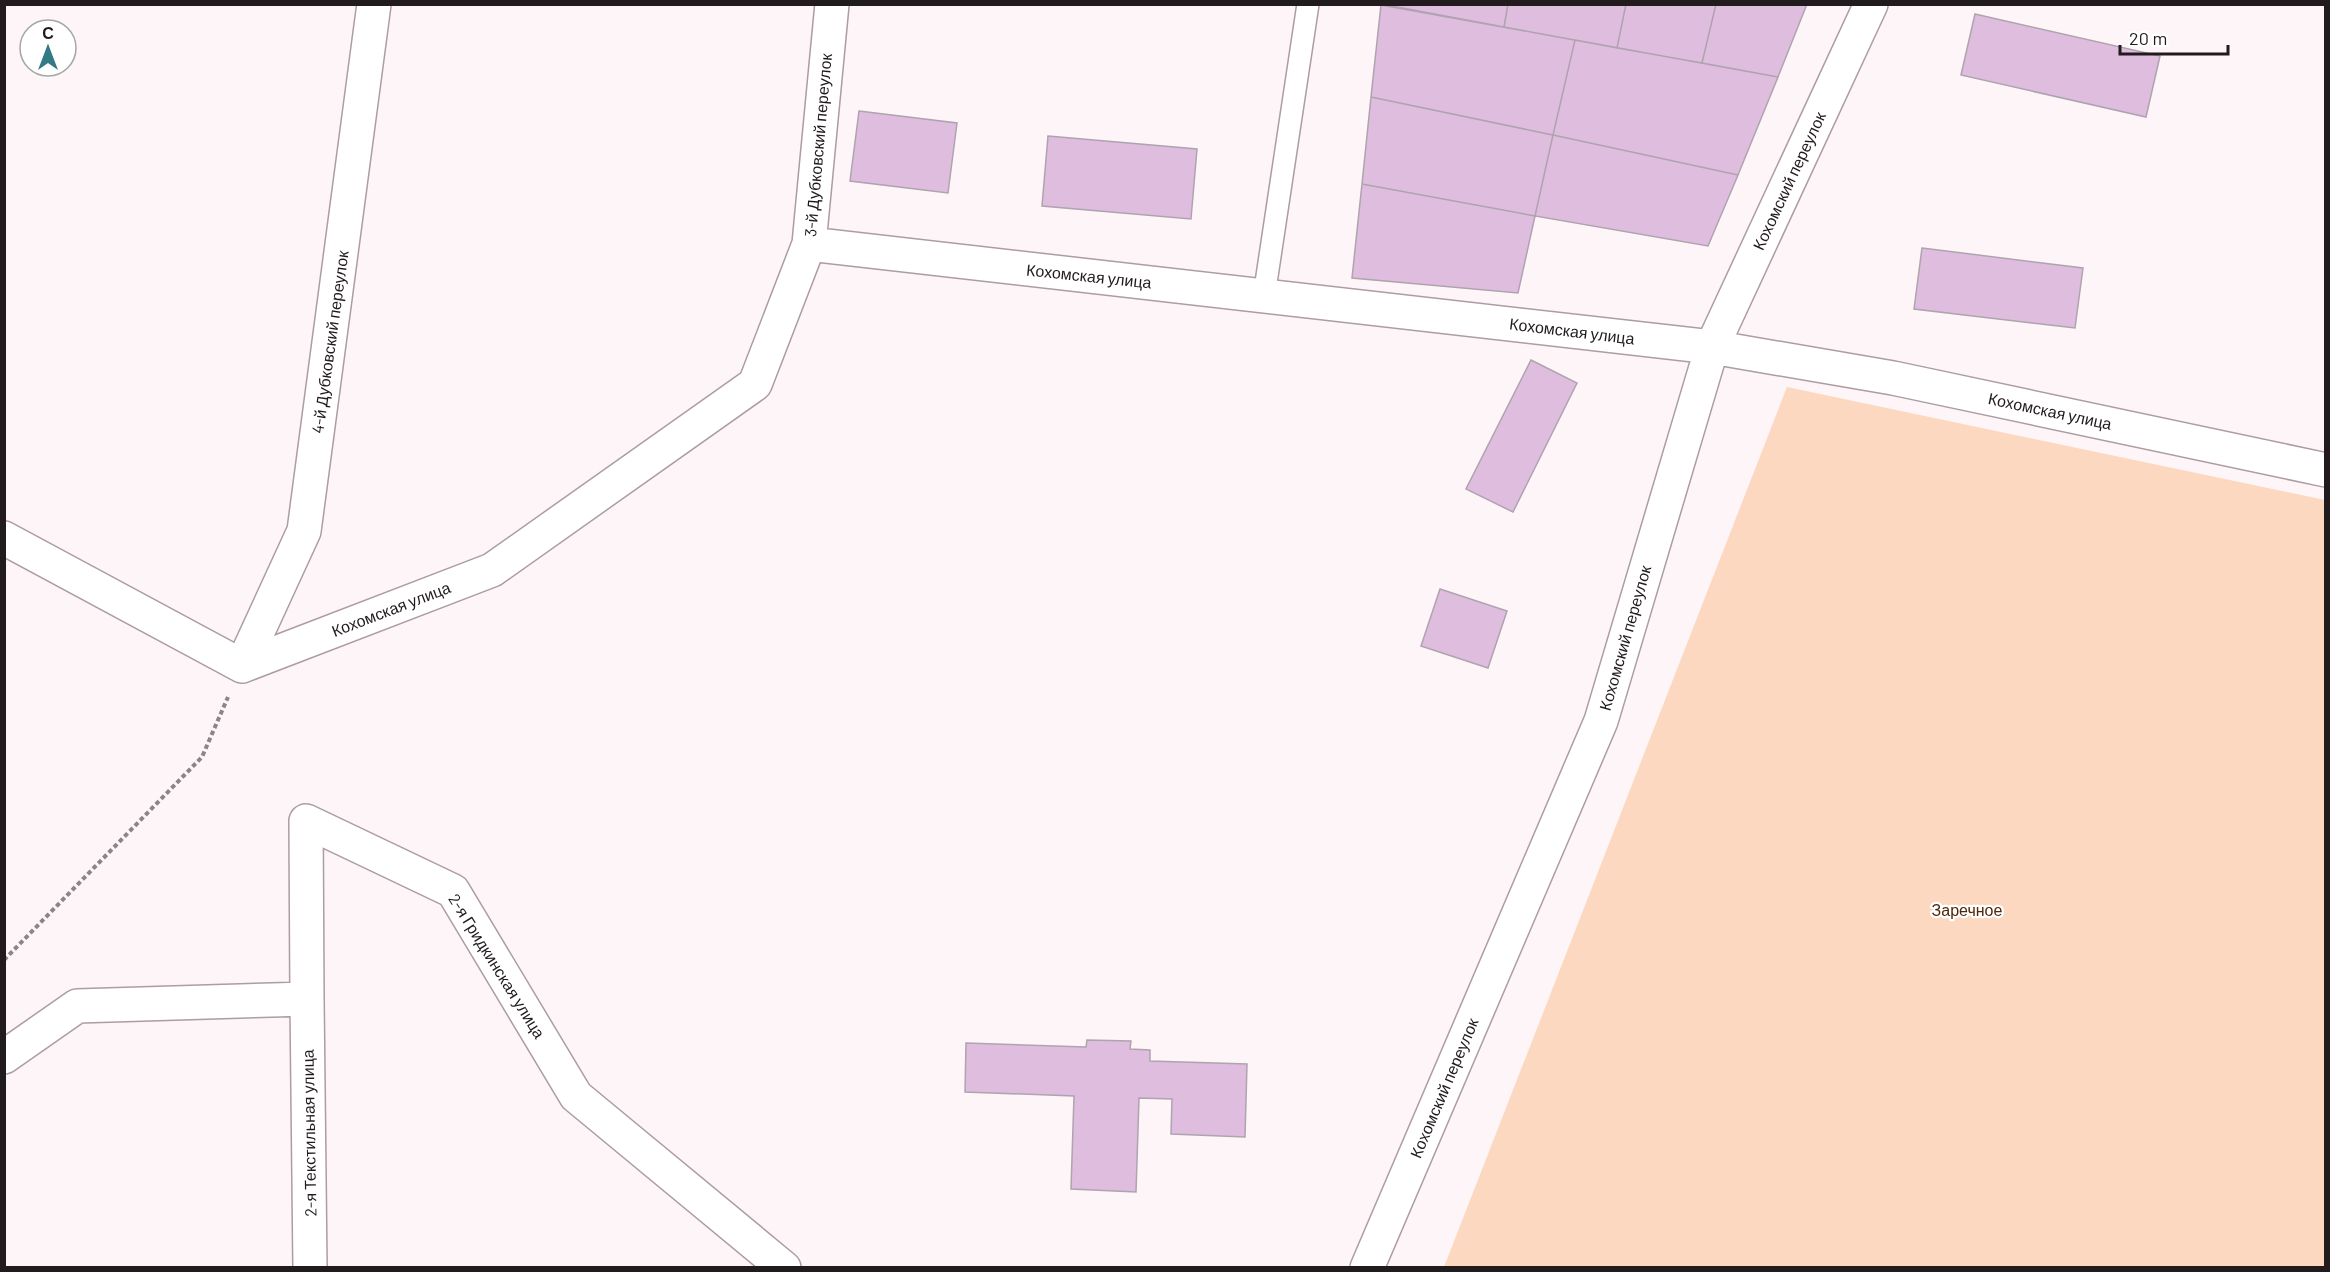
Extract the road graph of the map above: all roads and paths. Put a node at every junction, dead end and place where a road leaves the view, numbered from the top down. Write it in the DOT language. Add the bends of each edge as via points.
graph roads {
  1 [pos="374,4"];
  2 [pos="832,4"];
  3 [pos="1308,4"];
  4 [pos="1871,4"];
  5 [pos="809,244"];
  6 [pos="1264,296"];
  7 [pos="1712,347"];
  8 [pos="755,384"];
  9 [pos="2325,470"];
  10 [pos="4,538"];
  11 [pos="242,666"];
  12 [pos="4,960"];
  13 [pos="307,999"];
  14 [pos="4,1057"];
  15 [pos="310,1268"];
  16 [pos="784,1268"];
  17 [pos="1367,1268"];
  1 -- 11 [label="street, 4-й Дубковский переулок" via="304,531"];
  2 -- 5 [label="street, 3-й Дубковский переулок"];
  3 -- 6 [label="lane"];
  4 -- 7 [label="street, Кохомский переулок"];
  5 -- 6 [label="street, Кохомская улица"];
  5 -- 8 [label="street, 3-й Дубковский переулок"];
  6 -- 7 [label="street, Кохомская улица"];
  7 -- 9 [label="street, Кохомская улица" via="1893,378"];
  7 -- 17 [label="street, Кохомский переулок" via="1601,721"];
  8 -- 11 [label="street, Кохомская улица" via="492,570"];
  10 -- 11 [label="street"];
  11 -- 12 [label="path" via="202,757"];
  13 -- 14 [label="street" via="76,1006"];
  13 -- 15 [label="street, 2-я Текстильная улица"];
  13 -- 16 [label="street, 2-я Гридкинская улица" via="306,821 453,891 576,1096"];
}
